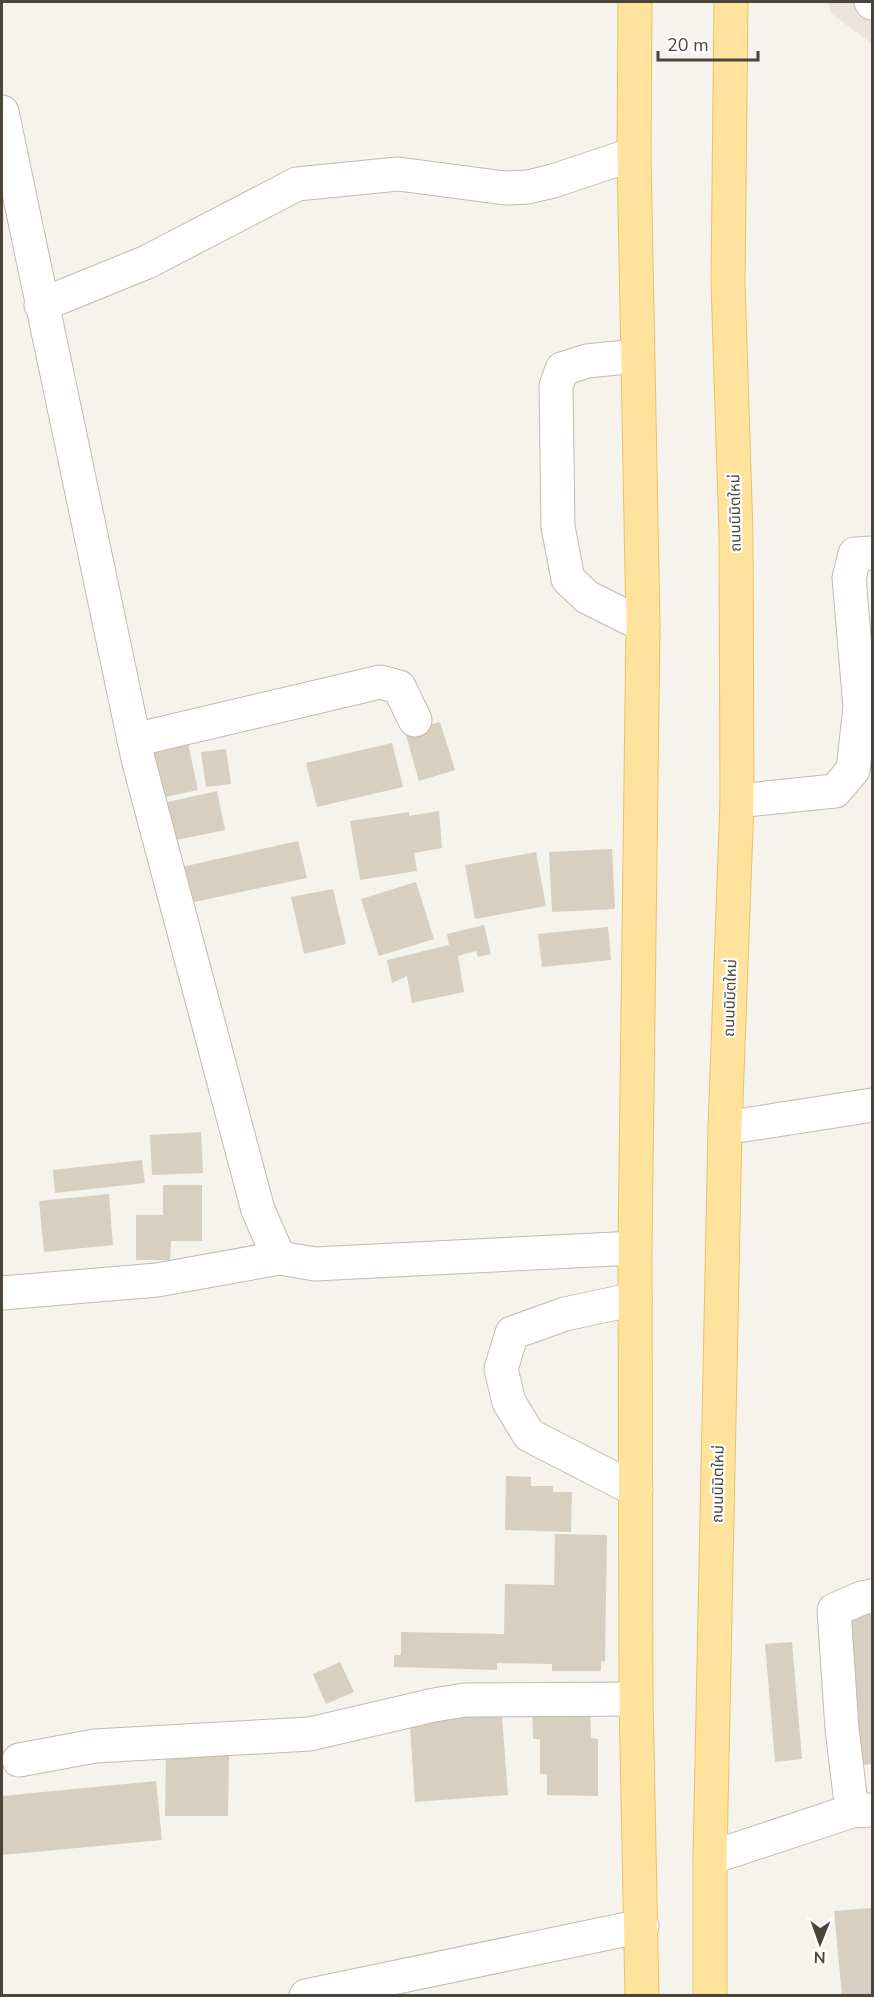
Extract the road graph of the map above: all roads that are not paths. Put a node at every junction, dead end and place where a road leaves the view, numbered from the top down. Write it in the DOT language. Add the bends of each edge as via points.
graph roads {
  1 [pos="635,2"];
  2 [pos="731,2"];
  3 [pos="2,112"];
  4 [pos="634,154"];
  5 [pos="41,305"];
  6 [pos="637,356"];
  7 [pos="873,553"];
  8 [pos="643,625"];
  9 [pos="415,720"];
  10 [pos="134,740"];
  11 [pos="737,801"];
  12 [pos="873,1105"];
  13 [pos="725,1128"];
  14 [pos="634,1248"];
  15 [pos="279,1258"];
  16 [pos="2,1293"];
  17 [pos="635,1299"];
  18 [pos="636,1490"];
  19 [pos="873,1596"];
  20 [pos="636,1699"];
  21 [pos="19,1760"];
  22 [pos="862,1810"];
  23 [pos="710,1858"];
  24 [pos="642,1926"];
  25 [pos="306,1995"];
  26 [pos="642,1995"];
  27 [pos="710,1995"];
  1 -- 4 [label="main road"];
  2 -- 11 [label="main road, ถนนนิมิตใหม่" via="728,282 736,534"];
  3 -- 5 [label="street"];
  4 -- 5 [label="street" via="528,187 504,188 398,174 297,184 147,262"];
  4 -- 6 [label="main road"];
  5 -- 10 [label="street"];
  6 -- 8 [label="main road"];
  6 -- 8 [label="street" via="587,361 562,369 556,386 558,526 568,579 587,597"];
  7 -- 11 [label="street" via="855,554 849,578 860,706 853,770 835,791"];
  8 -- 14 [label="main road"];
  9 -- 10 [label="street" via="399,687 380,682"];
  10 -- 15 [label="street" via="258,1210"];
  11 -- 13 [label="main road, ถนนนิมิตใหม่"];
  12 -- 13 [label="street"];
  13 -- 23 [label="main road, ถนนนิมิตใหม่"];
  14 -- 15 [label="street" via="315,1264"];
  14 -- 17 [label="main road"];
  15 -- 16 [label="street" via="156,1281"];
  17 -- 18 [label="main road"];
  17 -- 18 [label="street" via="565,1314 512,1333 501,1369 509,1402 529,1434"];
  18 -- 20 [label="main road"];
  19 -- 22 [label="street" via="834,1610 842,1729"];
  20 -- 21 [label="street" via="465,1700 310,1734 95,1746"];
  20 -- 24 [label="main road"];
  22 -- 23 [label="street"];
  23 -- 27 [label="main road, ถนนนิมิตใหม่"];
  24 -- 25 [label="street"];
  24 -- 26 [label="main road"];
}
